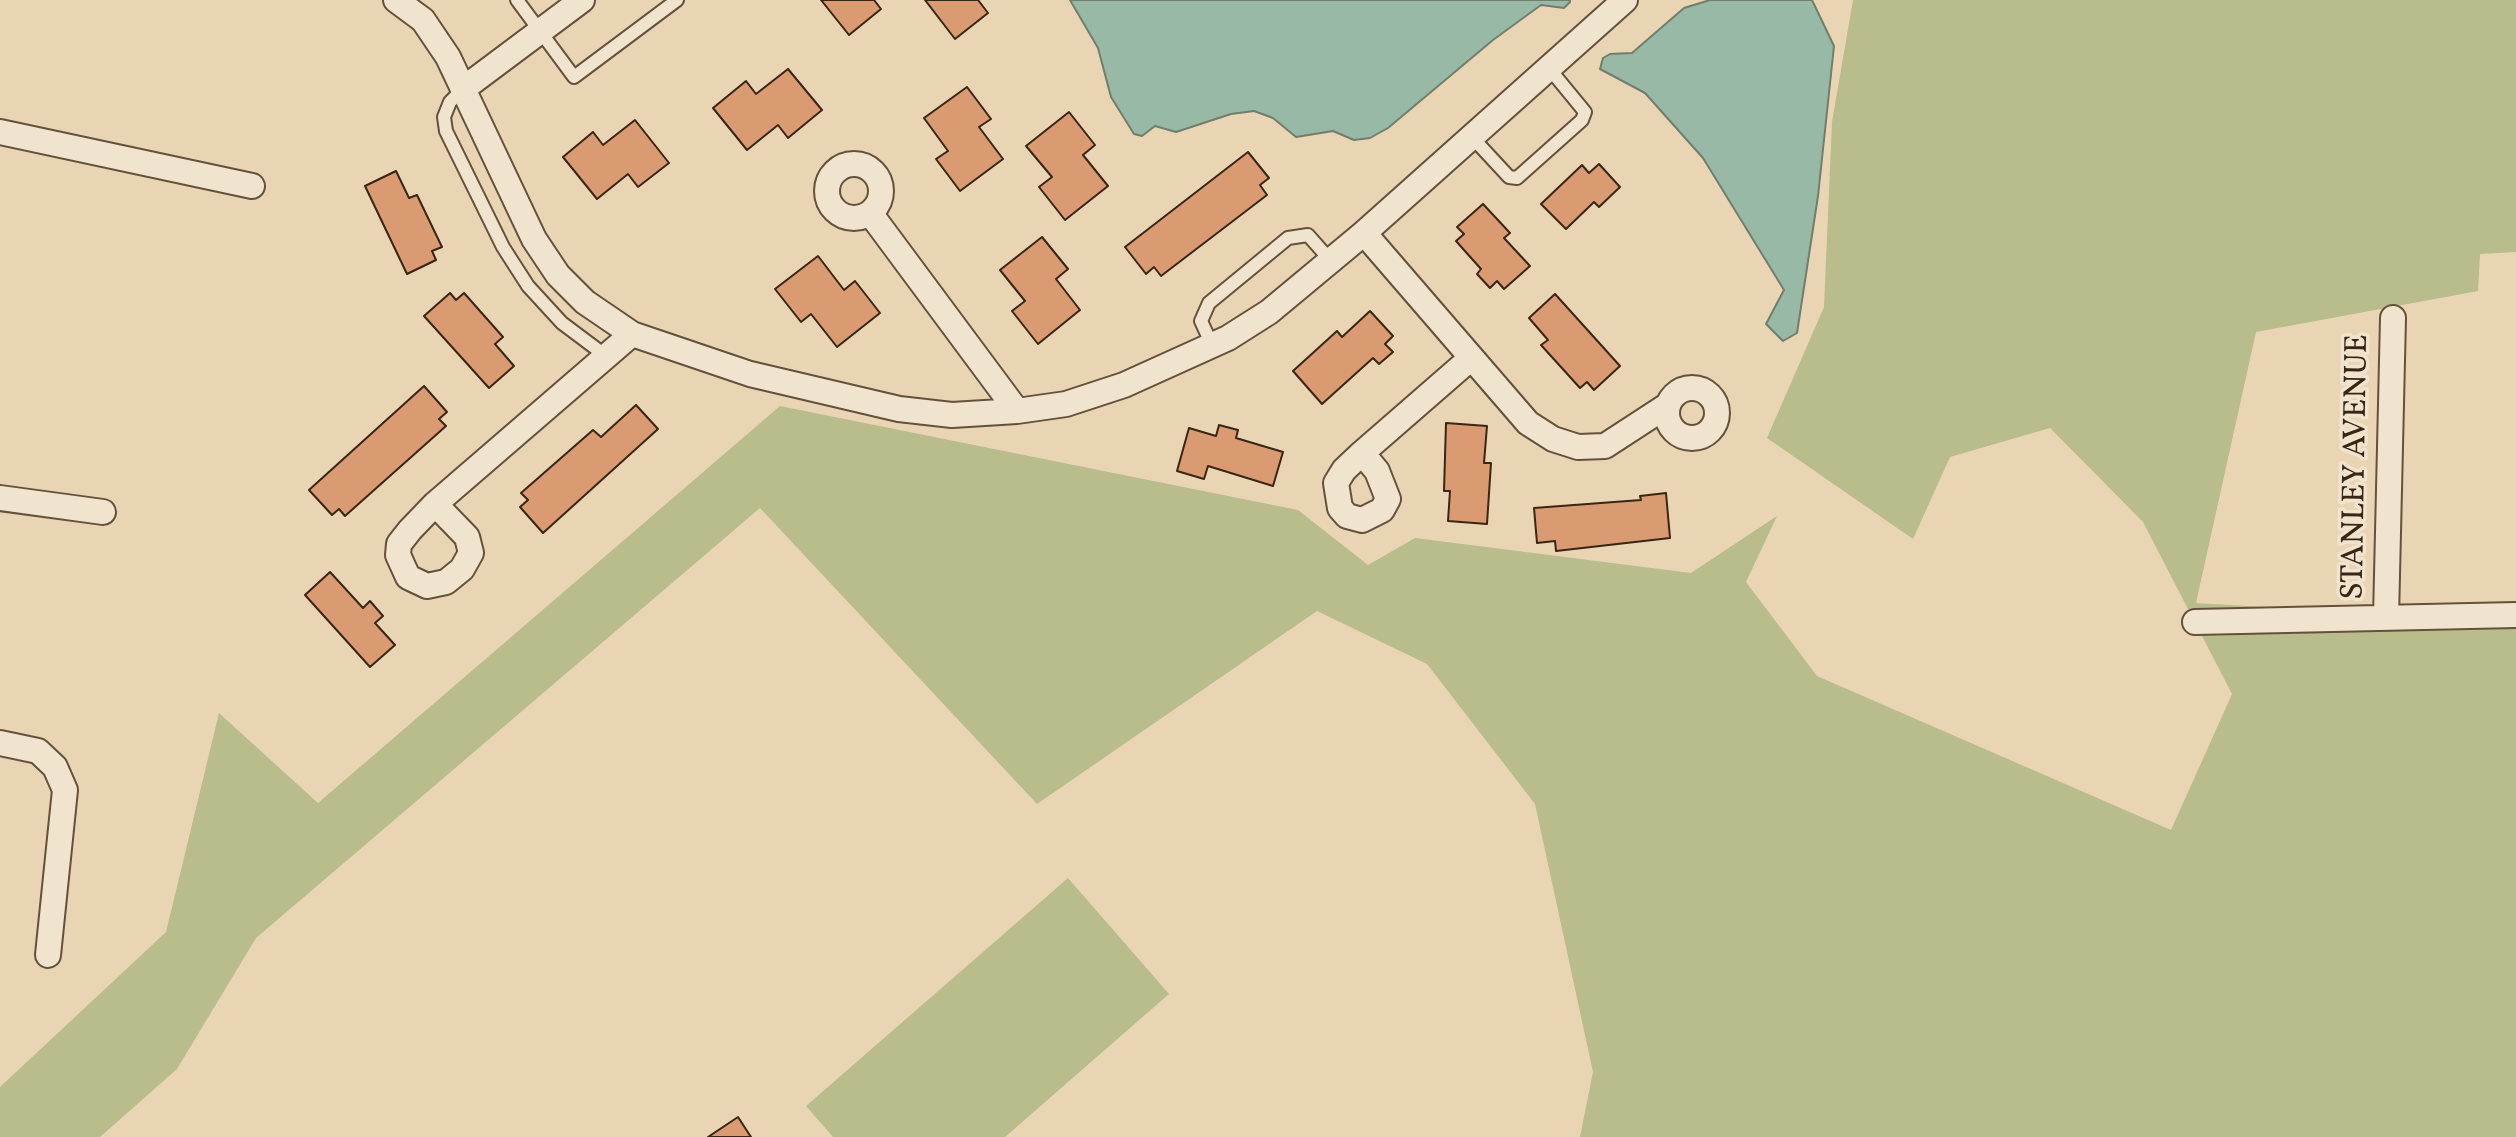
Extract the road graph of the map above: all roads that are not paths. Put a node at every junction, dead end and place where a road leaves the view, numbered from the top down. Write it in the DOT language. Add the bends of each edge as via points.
graph roads {
  1 [pos="396,0"];
  2 [pos="517,0"];
  3 [pos="582,0"];
  4 [pos="677,0"];
  5 [pos="1625,0"];
  6 [pos="539,31"];
  7 [pos="1548,67"];
  8 [pos="463,89"];
  9 [pos="0,132"];
  10 [pos="1471,136"];
  11 [pos="252,186"];
  12 [pos="870,213"];
  13 [pos="1364,233"];
  14 [pos="1331,261"];
  15 [pos="2393,318"];
  16 [pos="632,334"];
  17 [pos="1212,345"];
  18 [pos="606,356"];
  19 [pos="1470,359"];
  20 [pos="1668,405"];
  21 [pos="1017,411"];
  22 [pos="1362,453"];
  23 [pos="0,498"];
  24 [pos="435,504"];
  25 [pos="103,512"];
  26 [pos="2516,615"];
  27 [pos="2386,618"];
  28 [pos="2195,622"];
  29 [pos="0,743"];
  30 [pos="48,955"];
  1 -- 8 [label="street" via="423,20"];
  2 -- 6 [label="lane"];
  3 -- 6 [label="street"];
  4 -- 6 [label="lane" via="574,77"];
  5 -- 7 [label="street"];
  6 -- 8 [label="street"];
  7 -- 10 [label="street"];
  7 -- 10 [label="lane" via="1585,112 1582,120 1517,178 1509,177"];
  8 -- 16 [label="street" via="534,239 558,275 585,302"];
  8 -- 18 [label="lane" via="450,102 446,131 503,247 528,286 562,323"];
  9 -- 11 [label="street"];
  10 -- 13 [label="street"];
  12 -- 21 [label="street"];
  13 -- 14 [label="street"];
  13 -- 19 [label="street"];
  14 -- 17 [label="street" via="1269,312"];
  14 -- 17 [label="lane" via="1308,235 1288,238 1209,303 1201,321"];
  15 -- 27 [label="street, STANLEY AVENUE"];
  16 -- 18 [label="street"];
  16 -- 21 [label="street" via="750,374 899,409 952,415"];
  17 -- 21 [label="street" via="1124,385 1066,404"];
  18 -- 24 [label="street"];
  19 -- 20 [label="street" via="1528,423 1578,447 1605,446"];
  19 -- 22 [label="street"];
  23 -- 25 [label="street"];
  26 -- 27 [label="street"];
  27 -- 28 [label="street"];
  29 -- 30 [label="street" via="38,751 55,767 65,790"];
}
